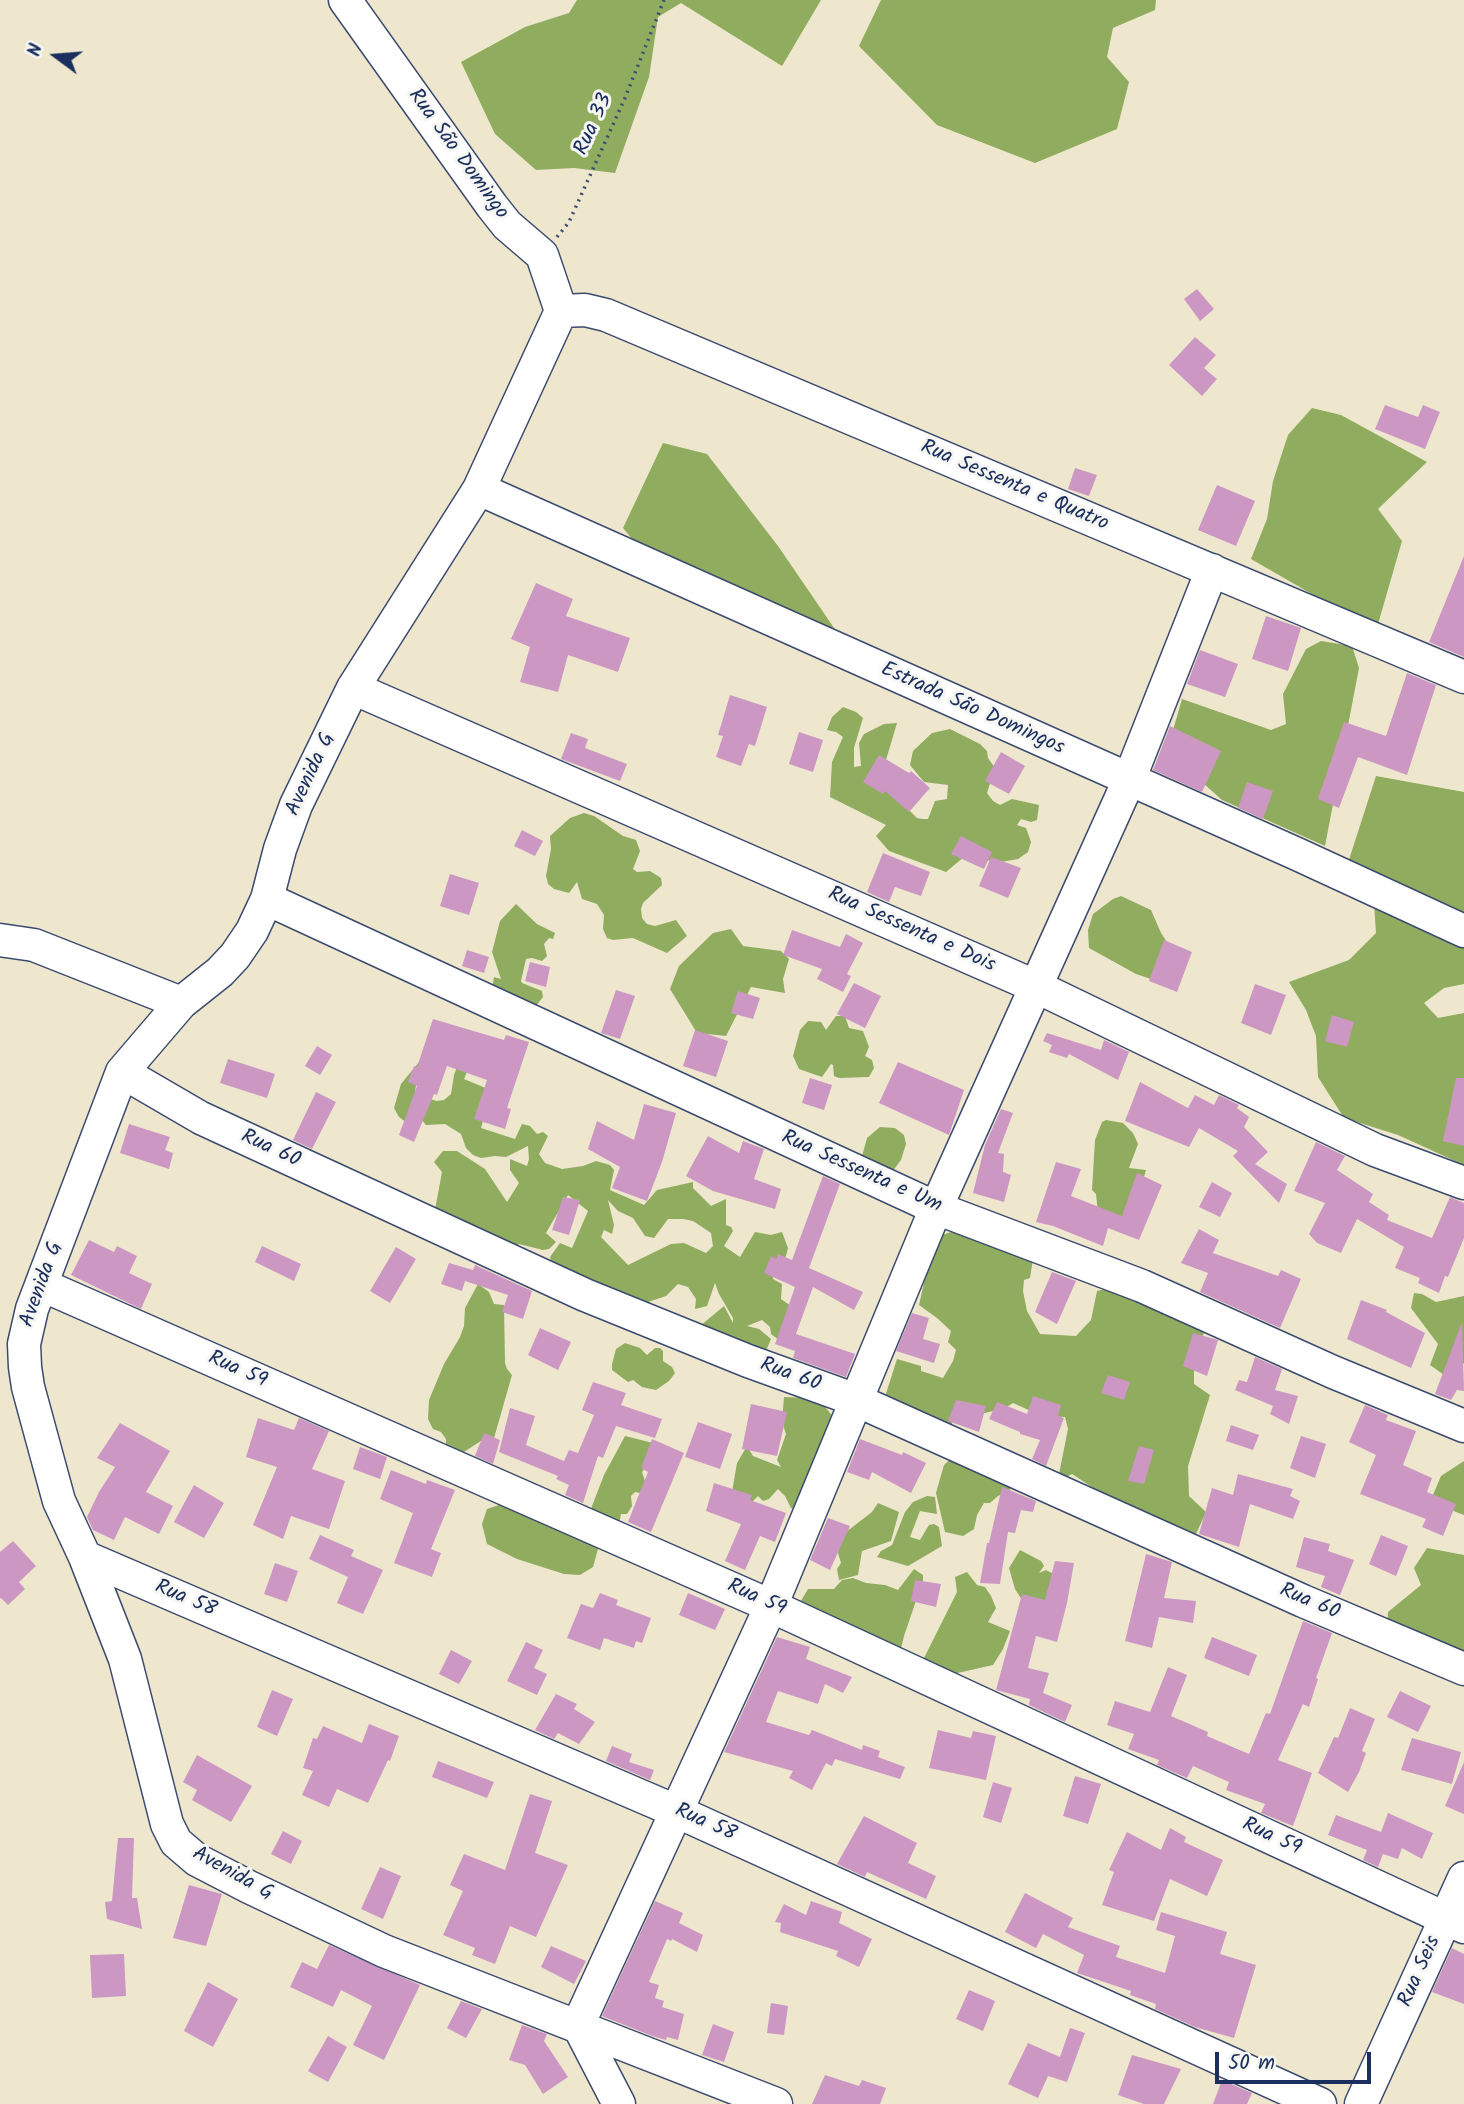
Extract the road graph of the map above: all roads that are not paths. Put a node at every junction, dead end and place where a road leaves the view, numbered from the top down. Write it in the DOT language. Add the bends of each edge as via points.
graph roads {
  1 [pos="345,0"];
  2 [pos="561,311"];
  3 [pos="479,489"];
  4 [pos="1212,570"];
  5 [pos="1464,677"];
  6 [pos="353,688"];
  7 [pos="1129,780"];
  8 [pos="267,899"];
  9 [pos="1464,931"];
  10 [pos="0,940"];
  11 [pos="1037,986"];
  12 [pos="181,1003"];
  13 [pos="122,1072"];
  14 [pos="1464,1183"];
  15 [pos="936,1208"];
  16 [pos="42,1285"];
  17 [pos="856,1400"];
  18 [pos="1464,1426"];
  19 [pos="85,1557"];
  20 [pos="771,1606"];
  21 [pos="1464,1669"];
  22 [pos="678,1812"];
  23 [pos="1464,1878"];
  24 [pos="1455,1923"];
  25 [pos="578,2025"];
  26 [pos="619,2104"];
  27 [pos="776,2104"];
  28 [pos="1320,2104"];
  29 [pos="1362,2104"];
  1 -- 2 [label="street, Rua São Domingo" via="492,206 542,256"];
  2 -- 3 [label="street, Avenida G"];
  2 -- 4 [label="street, Rua Sessenta e Quatro" via="606,315"];
  3 -- 6 [label="street, Avenida G"];
  3 -- 7 [label="street, Estrada São Domingos"];
  4 -- 5 [label="street, Rua Sessenta e Quatro"];
  4 -- 7 [label="street"];
  6 -- 8 [label="street, Avenida G" via="296,805"];
  6 -- 11 [label="street, Rua Sessenta e Dois"];
  7 -- 9 [label="street, Estrada São Domingos"];
  7 -- 11 [label="street"];
  8 -- 12 [label="street, Avenida G" via="235,956"];
  8 -- 15 [label="street, Rua Sessenta e Um"];
  10 -- 12 [label="street" via="34,945"];
  11 -- 14 [label="street, Rua Sessenta e Dois" via="1375,1150"];
  11 -- 15 [label="street"];
  12 -- 13 [label="street, Avenida G"];
  13 -- 16 [label="street, Avenida G"];
  13 -- 17 [label="street, Rua 60" via="201,1118 585,1295"];
  15 -- 17 [label="street"];
  15 -- 18 [label="street, Rua Sessenta e Um" via="1142,1286"];
  16 -- 19 [label="street, Avenida G" via="25,1336 28,1387 59,1501"];
  16 -- 20 [label="street, Rua 59"];
  17 -- 20 [label="street"];
  17 -- 21 [label="street, Rua 60"];
  19 -- 22 [label="street, Rua 58"];
  19 -- 25 [label="street, Avenida G" via="125,1658 167,1824 176,1842 197,1860 373,1946"];
  20 -- 22 [label="street"];
  20 -- 24 [label="street, Rua 59"];
  22 -- 25 [label="street"];
  22 -- 28 [label="street, Rua 58"];
  23 -- 24 [label="street, Rua Seis"];
  24 -- 29 [label="street, Rua Seis"];
  25 -- 26 [label="street"];
  25 -- 27 [label="street, Avenida G"];
}
